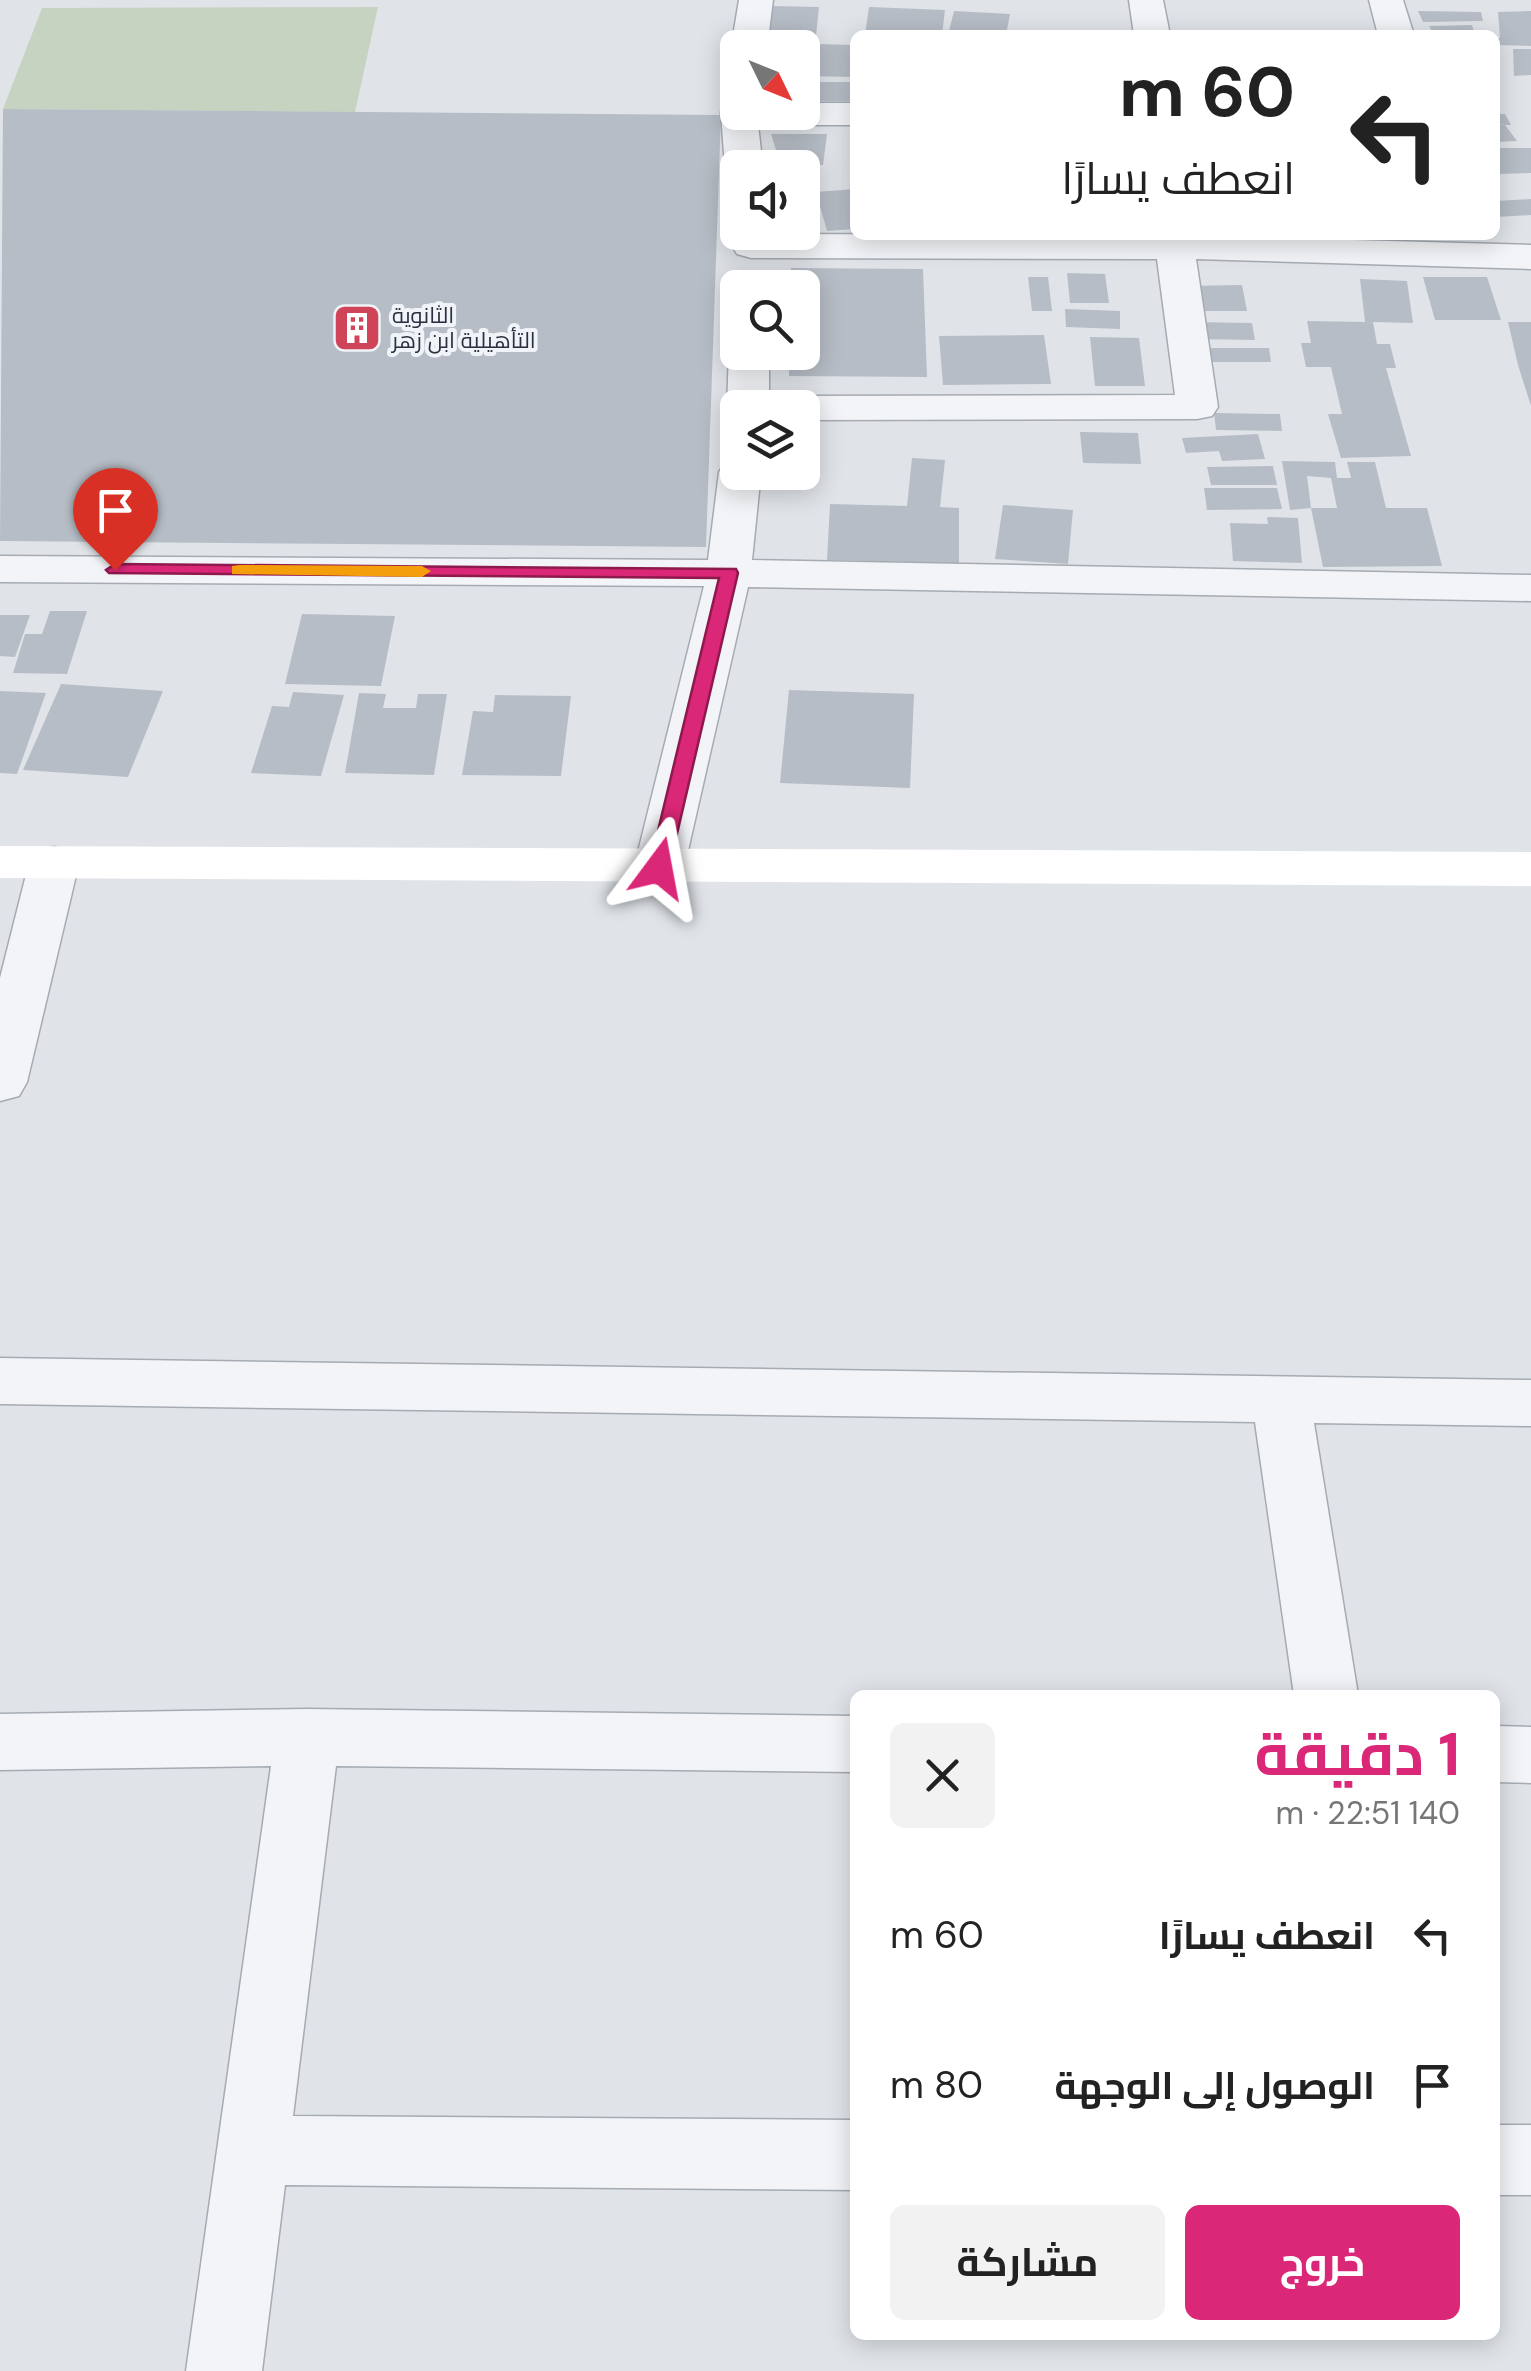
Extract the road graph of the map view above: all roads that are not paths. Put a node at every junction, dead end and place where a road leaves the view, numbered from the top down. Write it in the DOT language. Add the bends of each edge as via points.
graph roads {
  1 [pos="756,0"];
  2 [pos="1146,0"];
  3 [pos="1386,0"];
  4 [pos="752,30"];
  5 [pos="1151,30"];
  6 [pos="1395,30"];
  7 [pos="820,114"];
  8 [pos="850,114"];
  9 [pos="820,240"];
  10 [pos="1188,244"];
  11 [pos="1452,245"];
  12 [pos="1531,257"];
  13 [pos="820,408"];
  14 [pos="738,490"];
  15 [pos="0,569"];
  16 [pos="729,573"];
  17 [pos="1531,588"];
  18 [pos="0,862"];
  19 [pos="54,864"];
  20 [pos="659,868"];
  21 [pos="1531,869"];
  22 [pos="0,1082"];
  23 [pos="0,1381"];
  24 [pos="1281,1400"];
  25 [pos="1531,1403"];
  26 [pos="1325,1690"];
  27 [pos="307,1737"];
  28 [pos="0,1742"];
  29 [pos="850,1744"];
  30 [pos="1500,1754"];
  31 [pos="1531,1756"];
  32 [pos="253,2150"];
  33 [pos="850,2154"];
  34 [pos="1500,2160"];
  35 [pos="1531,2160"];
  36 [pos="224,2371"];
  1 -- 4 [label="street"];
  2 -- 5 [label="street"];
  3 -- 6 [label="street"];
  7 -- 8 [label="street"];
  9 -- 10 [label="street"];
  10 -- 11 [label="street"];
  10 -- 13 [label="street" via="1197,407"];
  11 -- 12 [label="street"];
  14 -- 16 [label="street"];
  15 -- 16 [label="street"];
  16 -- 17 [label="street"];
  16 -- 20 [label="street"];
  18 -- 19 [label="main road"];
  19 -- 20 [label="main road"];
  19 -- 22 [label="street"];
  20 -- 21 [label="main road"];
  23 -- 24 [label="street"];
  24 -- 25 [label="street"];
  24 -- 26 [label="street"];
  27 -- 28 [label="street"];
  27 -- 29 [label="street"];
  27 -- 32 [label="street"];
  30 -- 31 [label="street"];
  32 -- 33 [label="street"];
  32 -- 36 [label="street"];
  34 -- 35 [label="street"];
}
